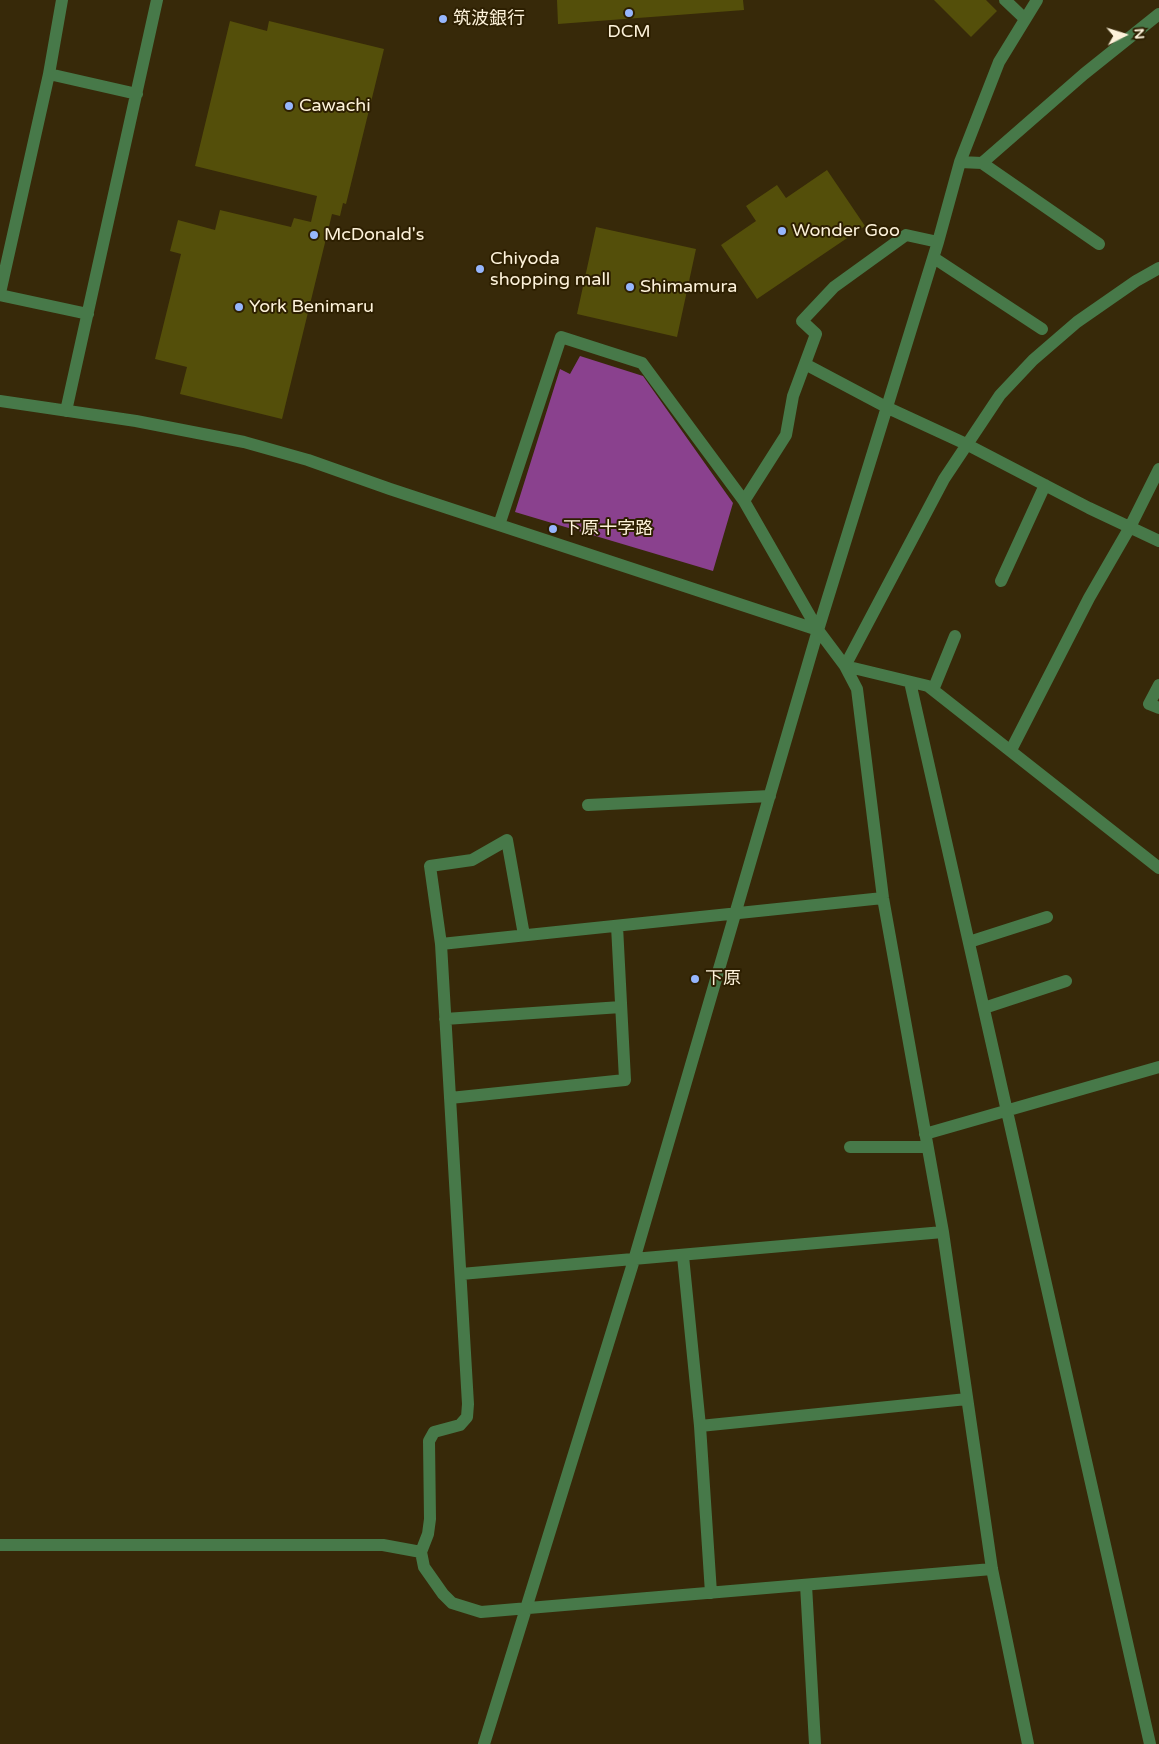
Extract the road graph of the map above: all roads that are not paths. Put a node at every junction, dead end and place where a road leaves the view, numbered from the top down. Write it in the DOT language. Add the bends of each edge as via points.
graph roads {
  1 [pos="62,0"];
  2 [pos="157,0"];
  3 [pos="1006,0"];
  4 [pos="1037,0"];
  5 [pos="1159,14"];
  6 [pos="1025,19"];
  7 [pos="49,74"];
  8 [pos="137,94"];
  9 [pos="960,162"];
  10 [pos="982,163"];
  11 [pos="938,242"];
  12 [pos="1099,244"];
  13 [pos="934,258"];
  14 [pos="1159,268"];
  15 [pos="0,294"];
  16 [pos="88,314"];
  17 [pos="1042,328"];
  18 [pos="805,364"];
  19 [pos="0,401"];
  20 [pos="888,408"];
  21 [pos="66,411"];
  22 [pos="966,444"];
  23 [pos="1159,470"];
  24 [pos="1046,485"];
  25 [pos="744,501"];
  26 [pos="499,525"];
  27 [pos="1130,527"];
  28 [pos="1159,542"];
  29 [pos="1002,581"];
  30 [pos="818,630"];
  31 [pos="955,636"];
  32 [pos="846,666"];
  33 [pos="910,682"];
  34 [pos="1159,685"];
  35 [pos="933,690"];
  36 [pos="1159,708"];
  37 [pos="1011,750"];
  38 [pos="770,796"];
  39 [pos="588,805"];
  40 [pos="1159,868"];
  41 [pos="882,898"];
  42 [pos="736,913"];
  43 [pos="1048,917"];
  44 [pos="617,926"];
  45 [pos="524,935"];
  46 [pos="969,942"];
  47 [pos="441,944"];
  48 [pos="1066,982"];
  49 [pos="622,1007"];
  50 [pos="984,1008"];
  51 [pos="445,1019"];
  52 [pos="1159,1067"];
  53 [pos="450,1098"];
  54 [pos="1007,1110"];
  55 [pos="926,1140"];
  56 [pos="850,1147"];
  57 [pos="943,1232"];
  58 [pos="683,1256"];
  59 [pos="634,1260"];
  60 [pos="461,1274"];
  61 [pos="967,1399"];
  62 [pos="700,1426"];
  63 [pos="0,1545"];
  64 [pos="421,1552"];
  65 [pos="992,1569"];
  66 [pos="806,1584"];
  67 [pos="711,1593"];
  68 [pos="527,1608"];
  69 [pos="484,1744"];
  70 [pos="815,1744"];
  71 [pos="1028,1744"];
  72 [pos="1150,1744"];
  1 -- 7 [label="street"];
  2 -- 8 [label="street"];
  3 -- 6 [label="street"];
  4 -- 6 [label="street"];
  5 -- 10 [label="street"];
  6 -- 9 [label="street" via="999,62"];
  7 -- 8 [label="street"];
  7 -- 15 [label="street"];
  8 -- 16 [label="street"];
  9 -- 10 [label="street"];
  9 -- 11 [label="street"];
  10 -- 12 [label="street"];
  11 -- 13 [label="street"];
  11 -- 18 [label="street" via="906,235 834,287 802,321 816,334"];
  13 -- 17 [label="street"];
  13 -- 20 [label="street"];
  14 -- 22 [label="street" via="1077,322 1033,360 1000,395"];
  15 -- 16 [label="street"];
  16 -- 21 [label="street"];
  18 -- 20 [label="street"];
  18 -- 25 [label="street" via="786,435"];
  19 -- 21 [label="street"];
  20 -- 22 [label="street"];
  20 -- 30 [label="street"];
  21 -- 26 [label="street" via="244,442 308,460"];
  22 -- 24 [label="street"];
  22 -- 32 [label="street" via="944,479"];
  23 -- 27 [label="street"];
  24 -- 27 [label="street"];
  24 -- 29 [label="street"];
  25 -- 26 [label="street" via="642,363 561,337"];
  25 -- 30 [label="street"];
  26 -- 30 [label="street"];
  27 -- 28 [label="street"];
  27 -- 37 [label="street" via="1089,598"];
  30 -- 32 [label="street"];
  30 -- 38 [label="street"];
  31 -- 35 [label="street"];
  32 -- 33 [label="street"];
  32 -- 41 [label="street" via="857,689"];
  33 -- 35 [label="street"];
  33 -- 46 [label="street"];
  34 -- 36 [label="street" via="1149,704"];
  35 -- 37 [label="street"];
  37 -- 40 [label="street"];
  38 -- 39 [label="street"];
  38 -- 42 [label="street"];
  41 -- 42 [label="street"];
  41 -- 55 [label="street"];
  42 -- 44 [label="street"];
  42 -- 59 [label="street"];
  43 -- 46 [label="street"];
  44 -- 45 [label="street"];
  44 -- 49 [label="street"];
  45 -- 47 [label="street"];
  45 -- 47 [label="street" via="507,840 472,860 430,866"];
  46 -- 50 [label="street"];
  47 -- 51 [label="street"];
  48 -- 50 [label="street"];
  49 -- 51 [label="street"];
  49 -- 53 [label="street" via="625,1080"];
  50 -- 54 [label="street"];
  51 -- 53 [label="street"];
  52 -- 54 [label="street"];
  53 -- 60 [label="street"];
  54 -- 55 [label="street"];
  54 -- 72 [label="street"];
  55 -- 56 [label="street"];
  55 -- 57 [label="street"];
  57 -- 58 [label="street"];
  57 -- 61 [label="street"];
  58 -- 59 [label="street"];
  58 -- 62 [label="street"];
  59 -- 60 [label="street"];
  59 -- 68 [label="street"];
  60 -- 64 [label="street" via="468,1410 460,1426 434,1432 429,1441 430,1520"];
  61 -- 62 [label="street"];
  61 -- 65 [label="street"];
  62 -- 67 [label="street"];
  63 -- 64 [label="street" via="383,1545"];
  64 -- 68 [label="street" via="424,1567 452,1603 480,1612"];
  65 -- 66 [label="street"];
  65 -- 71 [label="street"];
  66 -- 67 [label="street"];
  66 -- 70 [label="street"];
  67 -- 68 [label="street"];
  68 -- 69 [label="street"];
}
